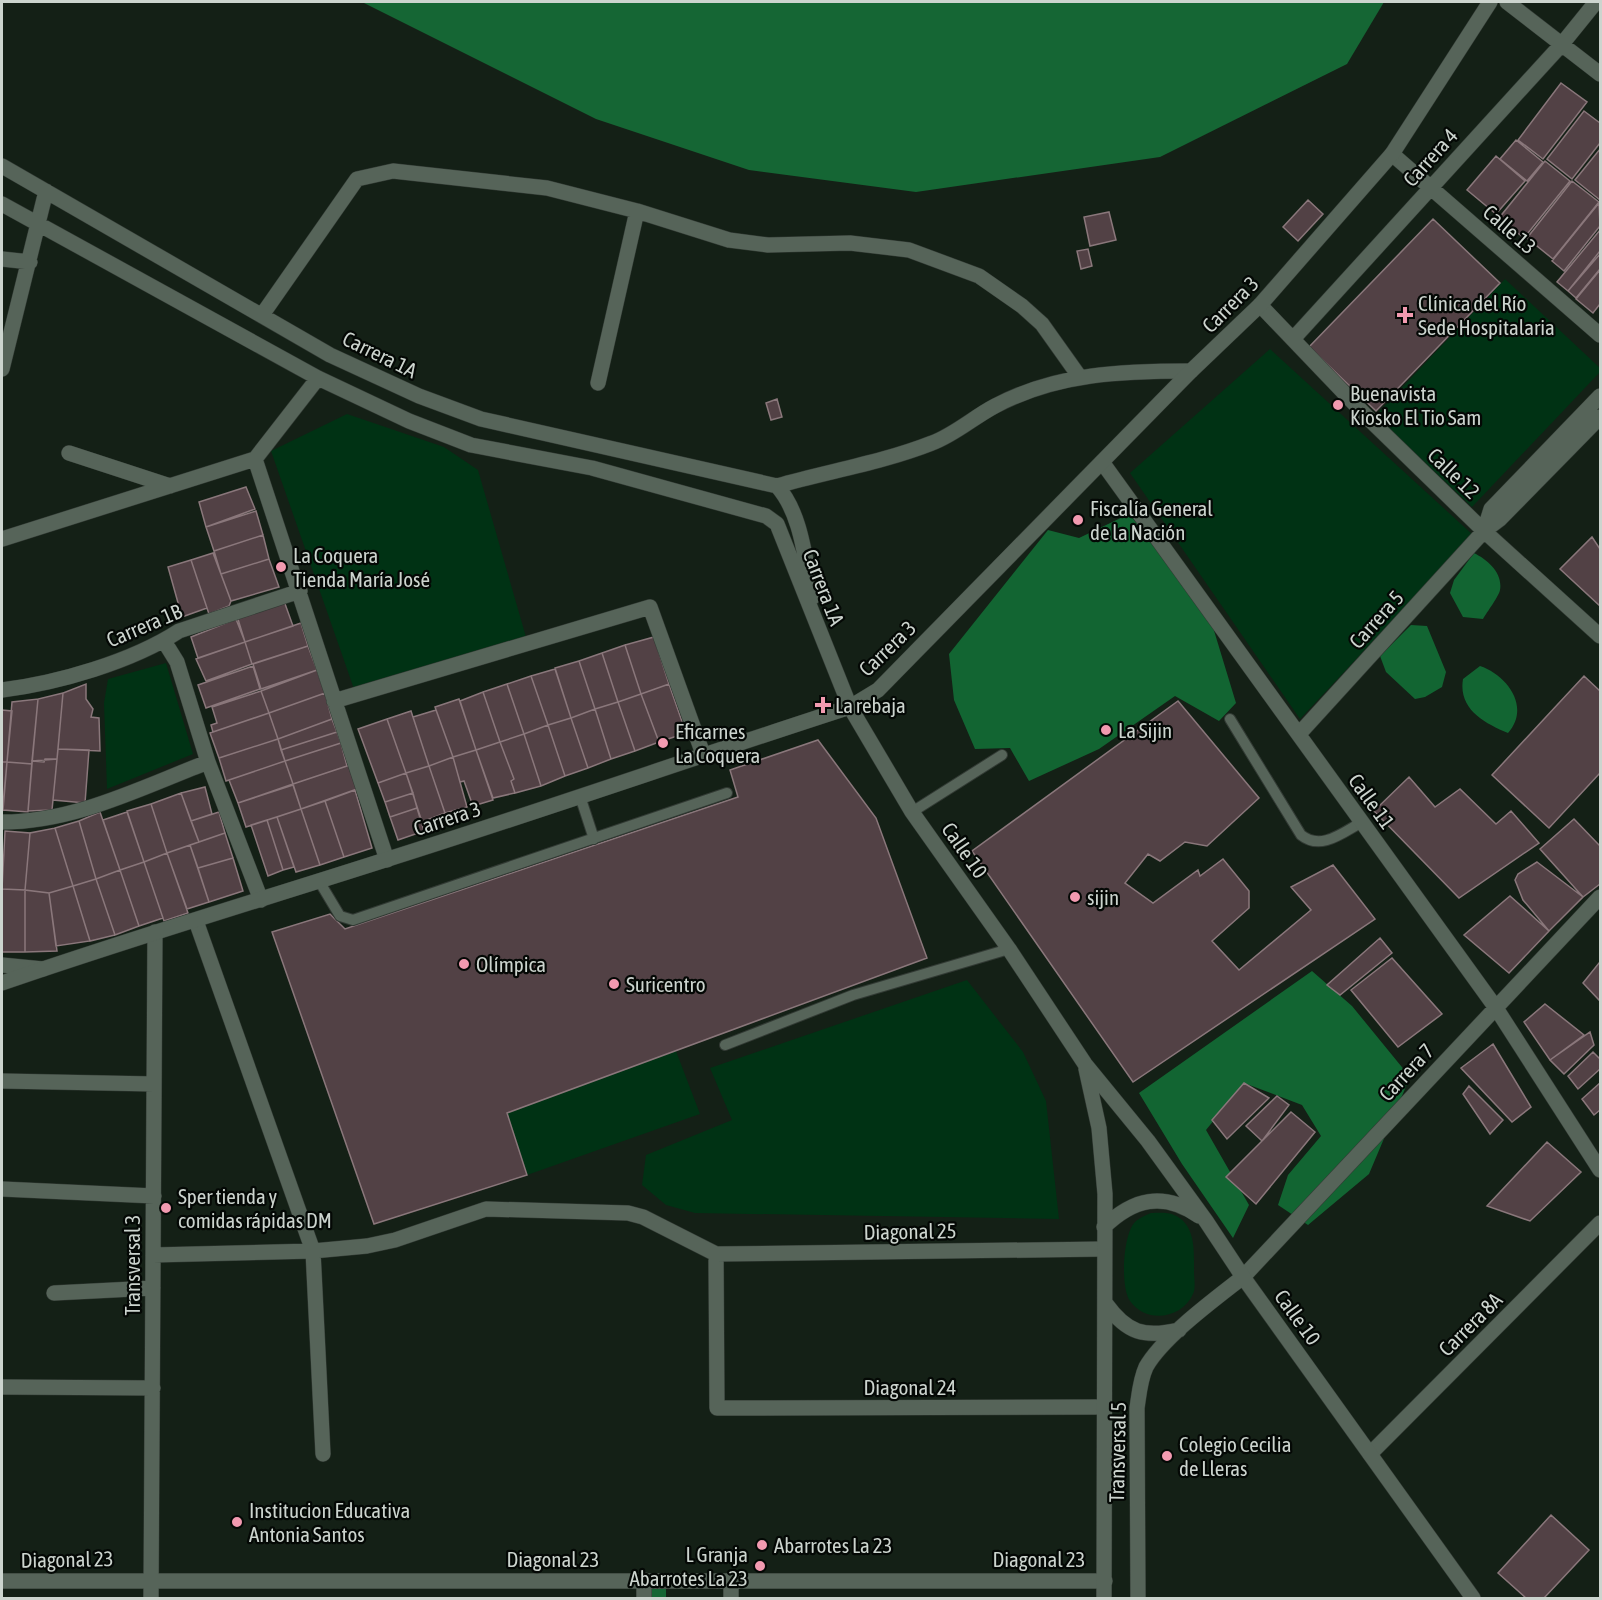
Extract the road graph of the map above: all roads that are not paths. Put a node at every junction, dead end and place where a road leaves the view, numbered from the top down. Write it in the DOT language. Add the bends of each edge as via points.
graph roads {
  1 [pos="1490,2"];
  2 [pos="1507,2"];
  3 [pos="1596,2"];
  4 [pos="1562,44"];
  5 [pos="1600,74"];
  6 [pos="1392,154"];
  7 [pos="2,166"];
  8 [pos="1431,188"];
  9 [pos="46,191"];
  10 [pos="2,204"];
  11 [pos="637,211"];
  12 [pos="38,223"];
  13 [pos="2,259"];
  14 [pos="30,262"];
  15 [pos="1260,305"];
  16 [pos="262,315"];
  17 [pos="1600,335"];
  18 [pos="1293,339"];
  19 [pos="2,369"];
  20 [pos="1191,371"];
  21 [pos="1079,376"];
  22 [pos="318,378"];
  23 [pos="598,383"];
  24 [pos="1600,396"];
  25 [pos="1600,417"];
  26 [pos="69,453"];
  27 [pos="255,459"];
  28 [pos="1102,462"];
  29 [pos="170,486"];
  30 [pos="777,486"];
  31 [pos="1484,531"];
  32 [pos="2,539"];
  33 [pos="300,591"];
  34 [pos="1600,636"];
  35 [pos="164,641"];
  36 [pos="826,652"];
  37 [pos="2,690"];
  38 [pos="334,701"];
  39 [pos="850,707"];
  40 [pos="1230,719"];
  41 [pos="1299,734"];
  42 [pos="703,754"];
  43 [pos="1002,755"];
  44 [pos="208,762"];
  45 [pos="727,794"];
  46 [pos="580,795"];
  47 [pos="912,812"];
  48 [pos="2,822"];
  49 [pos="1362,822"];
  50 [pos="594,839"];
  51 [pos="387,860"];
  52 [pos="319,881"];
  53 [pos="1600,897"];
  54 [pos="261,900"];
  55 [pos="196,921"];
  56 [pos="155,932"];
  57 [pos="1009,949"];
  58 [pos="2,965"];
  59 [pos="43,969"];
  60 [pos="2,983"];
  61 [pos="1496,1008"];
  62 [pos="725,1045"];
  63 [pos="1085,1064"];
  64 [pos="2,1081"];
  65 [pos="154,1084"];
  66 [pos="1600,1170"];
  67 [pos="2,1189"];
  68 [pos="154,1196"];
  69 [pos="1206,1221"];
  70 [pos="1600,1223"];
  71 [pos="1104,1227"];
  72 [pos="1104,1249"];
  73 [pos="313,1251"];
  74 [pos="716,1254"];
  75 [pos="153,1256"];
  76 [pos="1243,1277"];
  77 [pos="153,1288"];
  78 [pos="54,1293"];
  79 [pos="1106,1304"];
  80 [pos="1179,1330"];
  81 [pos="2,1387"];
  82 [pos="153,1388"];
  83 [pos="1103,1407"];
  84 [pos="323,1454"];
  85 [pos="1370,1454"];
  86 [pos="152,1580"];
  87 [pos="644,1580"];
  88 [pos="731,1580"];
  89 [pos="2,1581"];
  90 [pos="1104,1581"];
  91 [pos="151,1599"];
  92 [pos="644,1599"];
  93 [pos="731,1599"];
  94 [pos="1104,1599"];
  95 [pos="1138,1599"];
  96 [pos="1473,1599"];
  1 -- 6 [label="street, Carrera 3"];
  2 -- 4 [label="street"];
  3 -- 4 [label="street, Carrera 4"];
  4 -- 5 [label="street"];
  4 -- 8 [label="street, Carrera 4"];
  6 -- 8 [label="street, Calle 13"];
  6 -- 15 [label="street, Carrera 3"];
  7 -- 9 [label="street, Carrera 1A"];
  8 -- 17 [label="street, Calle 13"];
  8 -- 18 [label="street, Carrera 4"];
  9 -- 12 [label="street"];
  9 -- 16 [label="street, Carrera 1A"];
  10 -- 12 [label="street, Carrera 1A"];
  11 -- 16 [label="street" via="547,188 393,171 357,179"];
  11 -- 21 [label="street" via="729,240 768,245 850,243 909,250 979,276 1042,324"];
  11 -- 23 [label="street"];
  12 -- 14 [label="street"];
  12 -- 22 [label="street, Carrera 1A"];
  13 -- 14 [label="street"];
  14 -- 19 [label="street"];
  15 -- 18 [label="street, Calle 12"];
  15 -- 20 [label="street, Carrera 3"];
  16 -- 30 [label="street, Carrera 1A" via="330,355 419,396 481,419"];
  18 -- 31 [label="street, Calle 12" via="1371,422"];
  20 -- 21 [label="street, Carrera 1A" via="1121,371"];
  20 -- 28 [label="street, Carrera 3"];
  21 -- 30 [label="street, Carrera 1A" via="996,405 935,442 873,464"];
  22 -- 27 [label="street"];
  22 -- 36 [label="street, Carrera 1A" via="471,445 592,468 766,516 777,524"];
  24 -- 31 [label="street, Carrera 5" via="1491,509"];
  25 -- 31 [label="street, Carrera 5"];
  26 -- 29 [label="street"];
  27 -- 29 [label="street"];
  27 -- 33 [label="street"];
  28 -- 39 [label="street, Carrera 3" via="878,690"];
  28 -- 41 [label="street, Calle 11"];
  29 -- 32 [label="street"];
  30 -- 36 [label="street, Carrera 1A" via="787,497 794,515"];
  31 -- 34 [label="street, Calle 12"];
  31 -- 41 [label="street, Carrera 5"];
  33 -- 35 [label="street, Carrera 1B" via="179,631"];
  33 -- 38 [label="street"];
  35 -- 37 [label="street, Carrera 1B" via="36,686"];
  35 -- 44 [label="street" via="177,662"];
  36 -- 39 [label="street, Calle 10"];
  38 -- 42 [label="street" via="650,607"];
  38 -- 51 [label="street"];
  39 -- 42 [label="street, Carrera 3"];
  39 -- 47 [label="street, Calle 10"];
  40 -- 49 [label="lane" via="1301,835 1321,843"];
  41 -- 49 [label="street, Calle 11"];
  42 -- 46 [label="street, Carrera 3"];
  43 -- 47 [label="lane"];
  44 -- 48 [label="street" via="73,814 34,822"];
  44 -- 54 [label="street"];
  45 -- 50 [label="lane"];
  46 -- 50 [label="lane"];
  46 -- 51 [label="street, Carrera 3"];
  47 -- 57 [label="street, Calle 10"];
  49 -- 61 [label="street, Calle 11"];
  50 -- 52 [label="lane" via="353,920 340,916"];
  51 -- 52 [label="street, Carrera 3"];
  52 -- 54 [label="street, Carrera 3"];
  53 -- 61 [label="street, Carrera 7"];
  54 -- 55 [label="street, Carrera 3"];
  55 -- 56 [label="street, Carrera 3"];
  55 -- 73 [label="street"];
  56 -- 59 [label="street, Carrera 3"];
  56 -- 65 [label="street, Transversal 3"];
  57 -- 62 [label="lane" via="853,995"];
  57 -- 63 [label="street, Calle 10"];
  58 -- 59 [label="street"];
  59 -- 60 [label="street, Carrera 3"];
  61 -- 66 [label="street, Calle 11"];
  61 -- 76 [label="street, Carrera 7"];
  63 -- 69 [label="street, Calle 10"];
  63 -- 71 [label="street, Calle 10" via="1099,1128"];
  64 -- 65 [label="street"];
  65 -- 68 [label="street, Transversal 3"];
  67 -- 68 [label="street"];
  68 -- 75 [label="street, Transversal 3"];
  69 -- 71 [label="street" via="1187,1208 1165,1201 1142,1202 1121,1211"];
  69 -- 76 [label="street, Calle 10"];
  70 -- 85 [label="street, Carrera 8A"];
  71 -- 72 [label="street, Calle 10"];
  72 -- 74 [label="street, Diagonal 25"];
  72 -- 79 [label="street, Calle 10"];
  73 -- 74 [label="street" via="395,1240 486,1209 628,1213"];
  73 -- 75 [label="street"];
  73 -- 84 [label="street"];
  74 -- 83 [label="street, Diagonal 24" via="717,1408"];
  75 -- 77 [label="street, Transversal 3"];
  76 -- 80 [label="street, Transversal 5"];
  76 -- 85 [label="street, Calle 10"];
  77 -- 78 [label="street"];
  77 -- 82 [label="street, Transversal 3"];
  79 -- 80 [label="street" via="1118,1321 1137,1332 1158,1335"];
  79 -- 83 [label="street, Transversal 5"];
  80 -- 95 [label="street, Transversal 5" via="1147,1366 1140,1386"];
  81 -- 82 [label="street"];
  82 -- 86 [label="street, Transversal 3"];
  83 -- 90 [label="street, Transversal 5"];
  85 -- 96 [label="street, Calle 10"];
  86 -- 87 [label="street, Diagonal 23"];
  86 -- 89 [label="street, Diagonal 23"];
  86 -- 91 [label="street, Transversal 3"];
  87 -- 88 [label="street, Diagonal 23"];
  87 -- 92 [label="street"];
  88 -- 90 [label="street, Diagonal 23"];
  88 -- 93 [label="street"];
  90 -- 94 [label="street, Transversal 5"];
}
